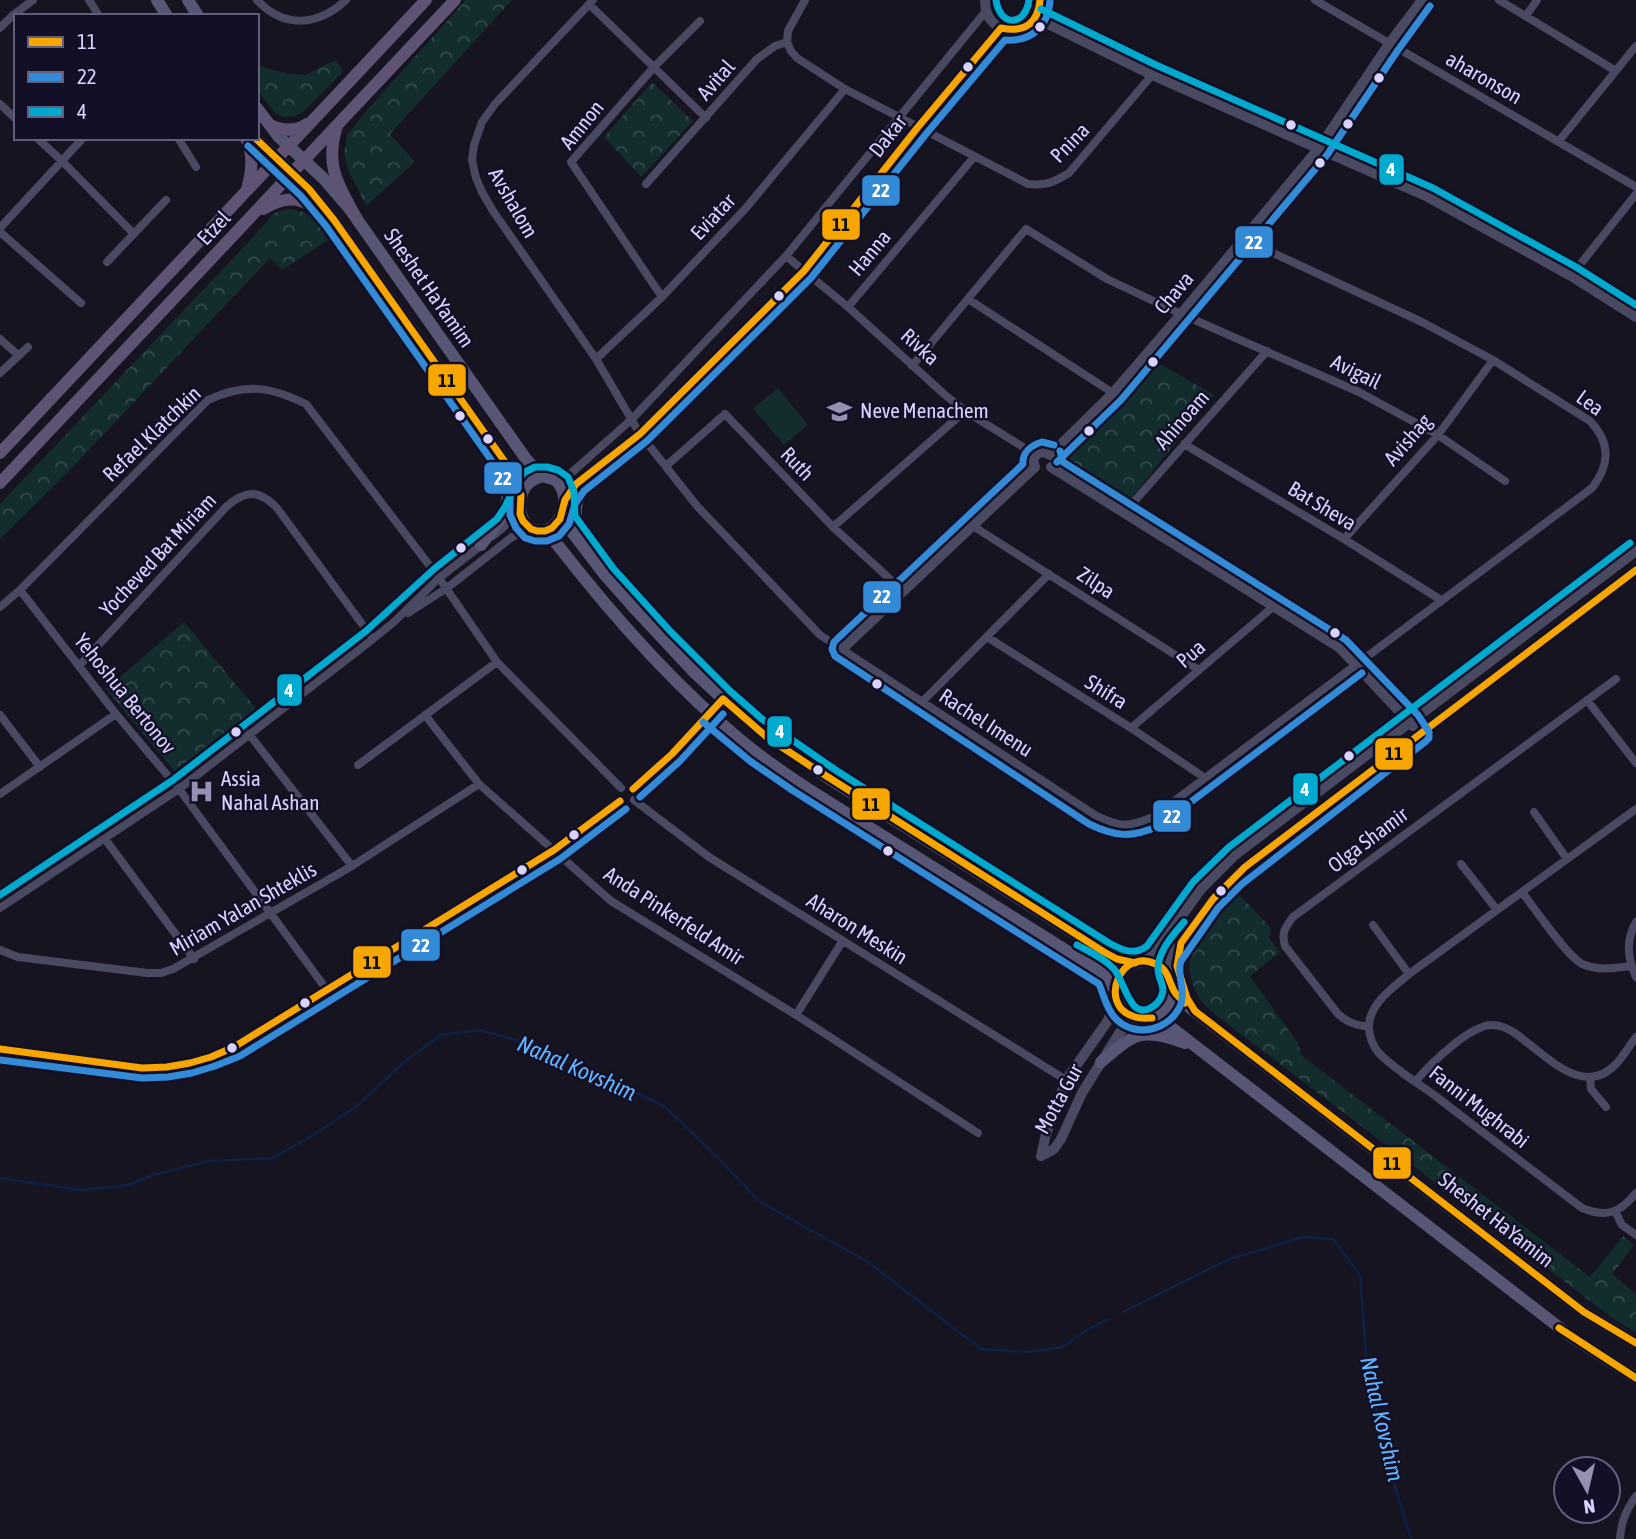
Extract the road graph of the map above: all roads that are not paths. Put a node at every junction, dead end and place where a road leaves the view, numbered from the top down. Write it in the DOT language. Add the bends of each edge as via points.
graph roads {
  1 [pos="33,0"];
  2 [pos="257,0"];
  3 [pos="346,0"];
  4 [pos="426,0"];
  5 [pos="455,0"];
  6 [pos="804,0"];
  7 [pos="1040,0"];
  8 [pos="1315,0"];
  9 [pos="1422,0"];
  10 [pos="1499,0"];
  11 [pos="1537,0"];
  12 [pos="591,2"];
  13 [pos="985,5"];
  14 [pos="16,14"];
  15 [pos="14,16"];
  16 [pos="1526,16"];
  17 [pos="1036,18"];
  18 [pos="699,21"];
  19 [pos="0,28"];
  20 [pos="1001,29"];
  21 [pos="787,42"];
  22 [pos="1389,44"];
  23 [pos="1636,46"];
  24 [pos="653,67"];
  25 [pos="1616,71"];
  26 [pos="1152,75"];
  27 [pos="845,89"];
  28 [pos="0,104"];
  29 [pos="259,111"];
  30 [pos="14,117"];
  31 [pos="316,117"];
  32 [pos="899,117"];
  33 [pos="706,118"];
  34 [pos="270,125"];
  35 [pos="338,125"];
  36 [pos="918,127"];
  37 [pos="39,140"];
  38 [pos="81,140"];
  39 [pos="179,140"];
  40 [pos="247,140"];
  41 [pos="257,140"];
  42 [pos="1559,141"];
  43 [pos="288,147"];
  44 [pos="1319,148"];
  45 [pos="974,157"];
  46 [pos="276,159"];
  47 [pos="304,160"];
  48 [pos="62,161"];
  49 [pos="196,167"];
  50 [pos="292,173"];
  51 [pos="646,184"];
  52 [pos="1636,187"];
  53 [pos="246,191"];
  54 [pos="1636,194"];
  55 [pos="166,200"];
  56 [pos="253,214"];
  57 [pos="334,219"];
  58 [pos="358,221"];
  59 [pos="0,230"];
  60 [pos="134,234"];
  61 [pos="1243,239"];
  62 [pos="786,257"];
  63 [pos="107,262"];
  64 [pos="804,271"];
  65 [pos="1571,276"];
  66 [pos="662,297"];
  67 [pos="968,299"];
  68 [pos="81,303"];
  69 [pos="848,307"];
  70 [pos="1181,314"];
  71 [pos="1636,317"];
  72 [pos="0,339"];
  73 [pos="28,347"];
  74 [pos="1267,351"];
  75 [pos="18,355"];
  76 [pos="596,359"];
  77 [pos="1493,360"];
  78 [pos="912,366"];
  79 [pos="0,373"];
  80 [pos="1113,393"];
  81 [pos="965,411"];
  82 [pos="632,419"];
  83 [pos="640,433"];
  84 [pos="1438,435"];
  85 [pos="1185,444"];
  86 [pos="495,448"];
  87 [pos="0,453"];
  88 [pos="1035,461"];
  89 [pos="1050,461"];
  90 [pos="666,466"];
  91 [pos="591,472"];
  92 [pos="548,478"];
  93 [pos="1504,481"];
  94 [pos="0,483"];
  95 [pos="521,499"];
  96 [pos="564,505"];
  97 [pos="1124,513"];
  98 [pos="973,526"];
  99 [pos="833,527"];
  100 [pos="534,530"];
  101 [pos="1344,539"];
  102 [pos="481,545"];
  103 [pos="582,545"];
  104 [pos="1636,551"];
  105 [pos="1636,570"];
  106 [pos="1049,574"];
  107 [pos="439,578"];
  108 [pos="447,589"];
  109 [pos="20,590"];
  110 [pos="903,591"];
  111 [pos="1441,600"];
  112 [pos="1274,606"];
  113 [pos="0,607"];
  114 [pos="394,622"];
  115 [pos="987,637"];
  116 [pos="373,639"];
  117 [pos="842,649"];
  118 [pos="497,662"];
  119 [pos="1356,665"];
  120 [pos="79,666"];
  121 [pos="1199,670"];
  122 [pos="1616,679"];
  123 [pos="723,699"];
  124 [pos="1587,700"];
  125 [pos="922,702"];
  126 [pos="116,714"];
  127 [pos="710,714"];
  128 [pos="0,715"];
  129 [pos="425,715"];
  130 [pos="1410,722"];
  131 [pos="1131,728"];
  132 [pos="249,734"];
  133 [pos="1419,734"];
  134 [pos="1636,763"];
  135 [pos="358,765"];
  136 [pos="40,767"];
  137 [pos="1205,778"];
  138 [pos="479,784"];
  139 [pos="621,788"];
  140 [pos="179,789"];
  141 [pos="633,789"];
  142 [pos="0,794"];
  143 [pos="634,800"];
  144 [pos="620,801"];
  145 [pos="1636,809"];
  146 [pos="1534,812"];
  147 [pos="105,839"];
  148 [pos="554,850"];
  149 [pos="1567,859"];
  150 [pos="1461,864"];
  151 [pos="352,866"];
  152 [pos="1522,892"];
  153 [pos="0,908"];
  154 [pos="1497,910"];
  155 [pos="271,914"];
  156 [pos="1636,922"];
  157 [pos="1373,925"];
  158 [pos="842,942"];
  159 [pos="1181,943"];
  160 [pos="0,950"];
  161 [pos="194,959"];
  162 [pos="1140,962"];
  163 [pos="1631,966"];
  164 [pos="1169,975"];
  165 [pos="1409,975"];
  166 [pos="1636,977"];
  167 [pos="327,989"];
  168 [pos="1173,990"];
  169 [pos="1115,994"];
  170 [pos="1195,1011"];
  171 [pos="796,1015"];
  172 [pos="1146,1019"];
  173 [pos="1369,1027"];
  174 [pos="1636,1037"];
  175 [pos="1195,1046"];
  176 [pos="0,1049"];
  177 [pos="1101,1062"];
  178 [pos="1590,1077"];
  179 [pos="1066,1080"];
  180 [pos="1416,1081"];
  181 [pos="1606,1107"];
  182 [pos="978,1133"];
  183 [pos="1636,1193"];
  184 [pos="1615,1211"];
  185 [pos="1636,1235"];
  186 [pos="1636,1343"];
  187 [pos="1636,1378"];
  188 [pos="1636,1496"];
  189 [pos="1620,1539"];
  1 -- 14 [label="street"];
  2 -- 3 [label="street" via="279,16 300,21 323,16"];
  4 -- 31 [label="main road, Etzel"];
  5 -- 35 [label="main road, Etzel"];
  6 -- 21 [label="street"];
  7 -- 17 [label="street"];
  8 -- 22 [label="street, aharonson"];
  9 -- 22 [label="street, Chava"];
  10 -- 16 [label="street"];
  11 -- 16 [label="street"];
  12 -- 24 [label="street"];
  12 -- 76 [label="street, Avshalom" via="482,122 472,160 493,211"];
  13 -- 20 [label="street"];
  13 -- 32 [label="street, Dakar"];
  15 -- 19 [label="street"];
  16 -- 25 [label="street"];
  17 -- 20 [label="street" via="1016,31"];
  17 -- 26 [label="street"];
  18 -- 24 [label="street, Amnon"];
  20 -- 36 [label="street, Dakar"];
  21 -- 27 [label="street, Pnina" via="797,58"];
  21 -- 33 [label="street, Avital" via="757,59"];
  22 -- 42 [label="street, aharonson"];
  22 -- 44 [label="street, Chava"];
  23 -- 25 [label="street"];
  24 -- 33 [label="street"];
  24 -- 66 [label="street, Amnon" via="571,162"];
  25 -- 42 [label="street"];
  26 -- 44 [label="street"];
  26 -- 45 [label="street, Pnina" via="1069,173 1054,182 1028,184"];
  27 -- 32 [label="street, Pnina"];
  27 -- 66 [label="street, Eviatar" via="745,209"];
  28 -- 30 [label="street"];
  29 -- 34 [label="main road, Sheshet HaYamim"];
  31 -- 34 [label="main road" via="292,130"];
  31 -- 43 [label="main road, Etzel"];
  32 -- 36 [label="street, Pnina"];
  32 -- 62 [label="street, Dakar"];
  33 -- 51 [label="street, Avital"];
  34 -- 43 [label="main road, Sheshet HaYamim"];
  35 -- 47 [label="main road, Etzel"];
  35 -- 58 [label="main road" via="333,138 333,171"];
  36 -- 45 [label="street, Pnina"];
  36 -- 64 [label="street, Dakar"];
  37 -- 48 [label="street"];
  38 -- 48 [label="street"];
  39 -- 49 [label="street"];
  40 -- 53 [label="main road" via="252,174"];
  41 -- 46 [label="main road, Sheshet HaYamim"];
  42 -- 52 [label="street, aharonson"];
  43 -- 46 [label="main road, Etzel"];
  43 -- 47 [label="main road, Sheshet HaYamim"];
  44 -- 61 [label="street, Chava"];
  44 -- 65 [label="street" via="1429,197"];
  45 -- 69 [label="street, Hanna"];
  46 -- 50 [label="main road, Sheshet HaYamim"];
  46 -- 53 [label="main road, Etzel"];
  47 -- 50 [label="main road, Etzel"];
  47 -- 58 [label="main road, Sheshet HaYamim"];
  48 -- 59 [label="street"];
  48 -- 60 [label="street"];
  50 -- 56 [label="main road, Etzel"];
  50 -- 57 [label="main road, Sheshet HaYamim"];
  53 -- 87 [label="main road, Etzel"];
  54 -- 65 [label="street"];
  55 -- 60 [label="street"];
  56 -- 57 [label="main road" via="272,203 295,199"];
  56 -- 94 [label="main road, Etzel"];
  57 -- 86 [label="main road, Sheshet HaYamim"];
  58 -- 92 [label="main road, Sheshet HaYamim" via="526,459"];
  59 -- 68 [label="street"];
  60 -- 63 [label="street"];
  61 -- 70 [label="street, Chava"];
  61 -- 77 [label="street, Lea"];
  62 -- 64 [label="street, Rivka"];
  62 -- 82 [label="street, Dakar"];
  64 -- 69 [label="street, Rivka"];
  64 -- 83 [label="street, Dakar"];
  65 -- 71 [label="street"];
  66 -- 76 [label="street, Eviatar"];
  67 -- 70 [label="street, Avigail" via="1026,229 1107,279"];
  67 -- 78 [label="street"];
  67 -- 80 [label="street"];
  69 -- 78 [label="street, Rivka"];
  70 -- 74 [label="street, Avigail"];
  70 -- 80 [label="street, Chava"];
  72 -- 75 [label="street"];
  73 -- 75 [label="street"];
  74 -- 84 [label="street, Avigail" via="1359,392"];
  74 -- 85 [label="street, Ahinoam"];
  75 -- 79 [label="street"];
  76 -- 82 [label="street, Avshalom"];
  77 -- 84 [label="street, Avishag"];
  77 -- 111 [label="street, Lea" via="1590,421 1605,446 1605,467 1592,488"];
  78 -- 81 [label="street, Rivka"];
  80 -- 89 [label="street, Chava"];
  81 -- 88 [label="street, Rivka"];
  81 -- 99 [label="street"];
  82 -- 83 [label="street, Avshalom"];
  82 -- 92 [label="street, Dakar" via="570,474"];
  83 -- 90 [label="street, Rachel Imenu"];
  83 -- 91 [label="street, Dakar"];
  84 -- 93 [label="street, Avigail"];
  84 -- 101 [label="street, Avishag"];
  85 -- 97 [label="street, Ahinoam"];
  85 -- 101 [label="street, Bat Sheva"];
  86 -- 95 [label="main road, Sheshet HaYamim" via="510,469"];
  86 -- 102 [label="main road" via="505,470 509,499"];
  88 -- 89 [label="street" via="1042,452"];
  88 -- 89 [label="street" via="1041,471 1049,470"];
  88 -- 98 [label="street"];
  89 -- 97 [label="street"];
  90 -- 99 [label="street, Ruth" via="725,414"];
  90 -- 117 [label="street, Rachel Imenu" via="697,506 820,635"];
  91 -- 96 [label="street, Dakar" via="576,484"];
  91 -- 103 [label="main road" via="576,504"];
  92 -- 95 [label="main road" via="529,482"];
  92 -- 96 [label="main road" via="561,486"];
  95 -- 100 [label="main road" via="520,514"];
  95 -- 102 [label="street" via="504,527"];
  96 -- 100 [label="main road" via="552,528"];
  96 -- 103 [label="main road" via="565,520"];
  97 -- 112 [label="street"];
  98 -- 106 [label="street, Zilpa"];
  98 -- 110 [label="street"];
  99 -- 110 [label="street, Ruth"];
  100 -- 108 [label="street" via="512,537"];
  100 -- 127 [label="main road" via="556,543 620,622"];
  101 -- 111 [label="street, Bat Sheva"];
  102 -- 107 [label="street"];
  103 -- 123 [label="main road" via="653,629"];
  104 -- 130 [label="street"];
  105 -- 133 [label="street"];
  106 -- 115 [label="street"];
  106 -- 121 [label="street, Zilpa"];
  107 -- 108 [label="street, Refael Klatchkin"];
  107 -- 109 [label="street, Refael Klatchkin" via="306,404 285,394 245,388 208,400"];
  107 -- 114 [label="street"];
  108 -- 114 [label="street"];
  108 -- 118 [label="street"];
  109 -- 113 [label="street, Refael Klatchkin"];
  109 -- 120 [label="street, Yehoshua Bertonov"];
  110 -- 117 [label="street"];
  111 -- 119 [label="street, Lea"];
  112 -- 119 [label="street" via="1340,648"];
  112 -- 121 [label="street, Pua"];
  114 -- 116 [label="street"];
  115 -- 125 [label="street"];
  115 -- 131 [label="street, Shifra"];
  116 -- 120 [label="street, Yocheved Bat Miriam" via="277,508 253,493 226,507"];
  116 -- 132 [label="street"];
  117 -- 125 [label="street, Rachel Imenu"];
  118 -- 129 [label="street"];
  118 -- 139 [label="street"];
  119 -- 130 [label="street"];
  119 -- 137 [label="street, Rachel Imenu"];
  120 -- 126 [label="street, Yehoshua Bertonov"];
  121 -- 131 [label="street, Pua"];
  122 -- 124 [label="street, Olga Shamir"];
  123 -- 127 [label="street"];
  123 -- 162 [label="main road" via="831,780 1104,952"];
  124 -- 134 [label="street"];
  124 -- 173 [label="street, Olga Shamir" via="1285,927 1285,946 1338,1014 1354,1025"];
  125 -- 137 [label="street, Rachel Imenu" via="1110,822 1136,824 1153,817"];
  126 -- 136 [label="street"];
  126 -- 140 [label="street, Yehoshua Bertonov"];
  127 -- 141 [label="street"];
  127 -- 169 [label="main road" via="774,766 1107,977"];
  128 -- 136 [label="street"];
  129 -- 135 [label="street"];
  129 -- 138 [label="street, Anda Pinkerfeld Amir"];
  130 -- 133 [label="street"];
  130 -- 162 [label="street" via="1235,855 1201,889 1154,954"];
  131 -- 137 [label="street, Shifra"];
  132 -- 140 [label="street"];
  132 -- 151 [label="street"];
  133 -- 159 [label="street" via="1245,867 1213,899"];
  136 -- 142 [label="street"];
  138 -- 148 [label="street, Anda Pinkerfeld Amir"];
  138 -- 151 [label="street, Miriam Yalan Shteklis"];
  139 -- 141 [label="street"];
  139 -- 144 [label="street"];
  140 -- 147 [label="street"];
  140 -- 155 [label="street, Yehoshua Bertonov"];
  141 -- 143 [label="street"];
  143 -- 144 [label="street"];
  143 -- 158 [label="street, Aharon Meskin" via="709,857"];
  144 -- 148 [label="street"];
  145 -- 149 [label="street"];
  146 -- 149 [label="street"];
  147 -- 153 [label="street"];
  147 -- 161 [label="street"];
  148 -- 167 [label="street"];
  148 -- 171 [label="street, Anda Pinkerfeld Amir" via="611,901"];
  149 -- 152 [label="street"];
  150 -- 154 [label="street"];
  151 -- 155 [label="street, Miriam Yalan Shteklis"];
  152 -- 154 [label="street"];
  152 -- 163 [label="street" via="1581,963 1603,969"];
  154 -- 165 [label="street"];
  155 -- 161 [label="street, Miriam Yalan Shteklis"];
  155 -- 167 [label="street, Yehoshua Bertonov"];
  156 -- 163 [label="street" via="1629,938"];
  157 -- 165 [label="street"];
  158 -- 171 [label="street"];
  158 -- 179 [label="street, Aharon Meskin"];
  159 -- 164 [label="street"];
  159 -- 170 [label="main road" via="1177,966"];
  160 -- 161 [label="street, Miriam Yalan Shteklis" via="18,957 147,973 173,970"];
  162 -- 164 [label="main road" via="1154,963"];
  162 -- 169 [label="main road" via="1120,973"];
  163 -- 166 [label="street"];
  164 -- 168 [label="main road"];
  165 -- 173 [label="street" via="1374,1008"];
  167 -- 176 [label="street" via="234,1047 187,1065 142,1068"];
  168 -- 170 [label="main road, Sheshet HaYamim"];
  168 -- 172 [label="main road" via="1168,1007"];
  169 -- 172 [label="main road" via="1124,1012"];
  169 -- 179 [label="street, Motta Gur" via="1107,1022"];
  170 -- 186 [label="main road, Sheshet HaYamim" via="1584,1312"];
  171 -- 182 [label="street, Anda Pinkerfeld Amir"];
  172 -- 175 [label="main road" via="1168,1025"];
  172 -- 177 [label="street, Motta Gur" via="1120,1032"];
  173 -- 180 [label="street, Fanni Mughrabi" via="1376,1049"];
  174 -- 178 [label="street" via="1616,1064"];
  175 -- 177 [label="main road" via="1144,1034 1124,1042"];
  175 -- 187 [label="main road" via="1569,1335"];
  177 -- 179 [label="street, Motta Gur" via="1061,1139 1041,1156"];
  178 -- 180 [label="street" via="1566,1072 1518,1035 1493,1025 1470,1032"];
  178 -- 181 [label="street" via="1591,1089"];
  180 -- 184 [label="street, Fanni Mughrabi" via="1582,1209 1603,1214"];
  183 -- 184 [label="street"];
  184 -- 185 [label="street" via="1622,1225"];
  188 -- 189 [label="street" via="1622,1522"];
}
